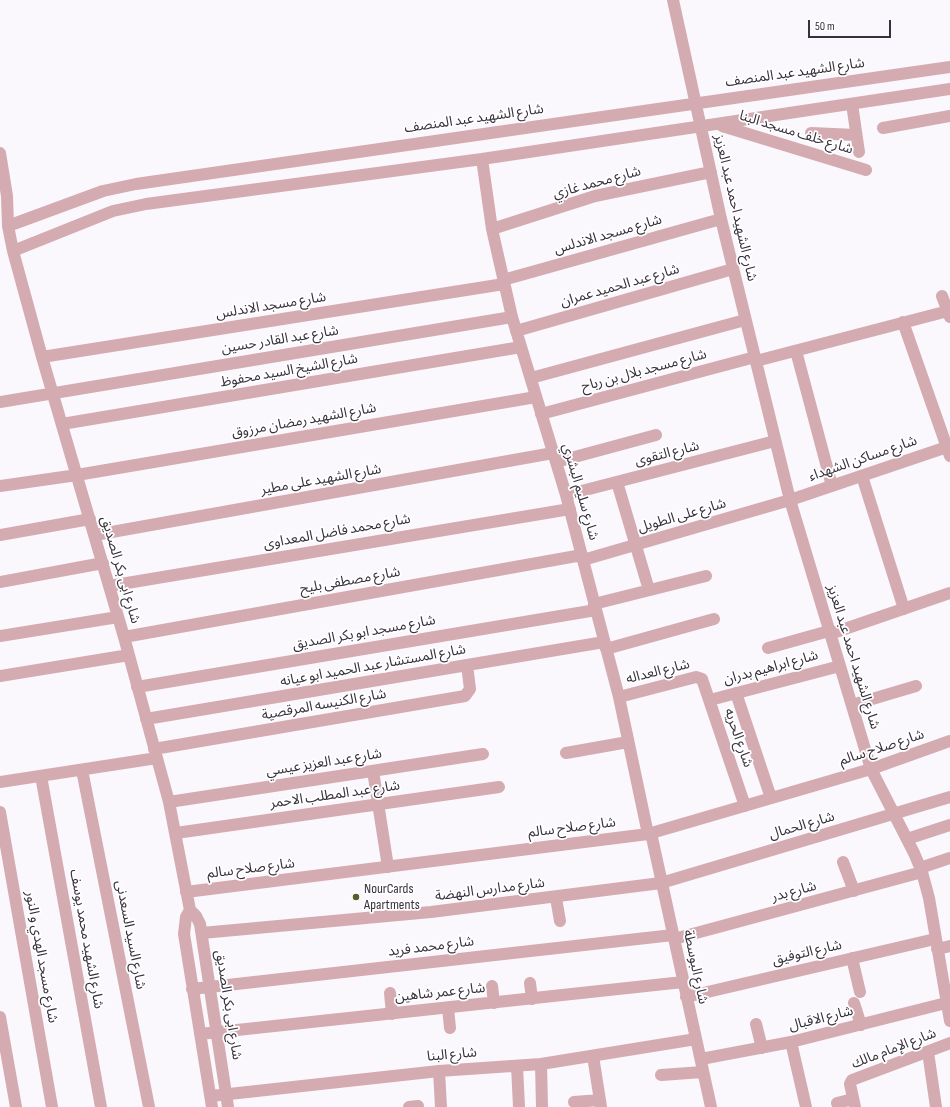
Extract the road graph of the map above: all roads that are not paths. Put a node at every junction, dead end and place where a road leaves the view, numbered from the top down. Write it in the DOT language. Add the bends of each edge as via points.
graph roads {
  1 [pos="673,0"];
  2 [pos="950,67"];
  3 [pos="950,89"];
  4 [pos="695,102"];
  5 [pos="852,104"];
  6 [pos="950,116"];
  7 [pos="718,125"];
  8 [pos="700,127"];
  9 [pos="882,128"];
  10 [pos="811,133"];
  11 [pos="856,135"];
  12 [pos="859,152"];
  13 [pos="0,153"];
  14 [pos="482,159"];
  15 [pos="866,170"];
  16 [pos="710,172"];
  17 [pos="721,219"];
  18 [pos="8,226"];
  19 [pos="492,229"];
  20 [pos="8,246"];
  21 [pos="733,268"];
  22 [pos="504,282"];
  23 [pos="942,296"];
  24 [pos="949,314"];
  25 [pos="512,317"];
  26 [pos="745,320"];
  27 [pos="903,322"];
  28 [pos="516,331"];
  29 [pos="521,347"];
  30 [pos="796,350"];
  31 [pos="42,357"];
  32 [pos="755,359"];
  33 [pos="530,378"];
  34 [pos="53,393"];
  35 [pos="536,397"];
  36 [pos="0,402"];
  37 [pos="542,414"];
  38 [pos="62,424"];
  39 [pos="656,435"];
  40 [pos="775,441"];
  41 [pos="948,451"];
  42 [pos="555,458"];
  43 [pos="78,475"];
  44 [pos="862,476"];
  45 [pos="617,482"];
  46 [pos="0,486"];
  47 [pos="832,486"];
  48 [pos="566,495"];
  49 [pos="790,500"];
  50 [pos="570,509"];
  51 [pos="90,519"];
  52 [pos="95,535"];
  53 [pos="0,536"];
  54 [pos="636,545"];
  55 [pos="582,558"];
  56 [pos="103,563"];
  57 [pos="706,576"];
  58 [pos="0,582"];
  59 [pos="109,586"];
  60 [pos="649,590"];
  61 [pos="950,593"];
  62 [pos="595,607"];
  63 [pos="904,608"];
  64 [pos="118,617"];
  65 [pos="714,619"];
  66 [pos="830,633"];
  67 [pos="0,636"];
  68 [pos="124,637"];
  69 [pos="605,645"];
  70 [pos="768,648"];
  71 [pos="129,655"];
  72 [pos="467,665"];
  73 [pos="840,666"];
  74 [pos="0,676"];
  75 [pos="703,680"];
  76 [pos="916,686"];
  77 [pos="137,687"];
  78 [pos="736,693"];
  79 [pos="619,697"];
  80 [pos="710,700"];
  81 [pos="852,706"];
  82 [pos="146,719"];
  83 [pos="950,741"];
  84 [pos="628,742"];
  85 [pos="566,753"];
  86 [pos="155,754"];
  87 [pos="483,754"];
  88 [pos="871,769"];
  89 [pos="82,770"];
  90 [pos="373,771"];
  91 [pos="41,776"];
  92 [pos="0,782"];
  93 [pos="499,787"];
  94 [pos="950,797"];
  95 [pos="771,798"];
  96 [pos="169,802"];
  97 [pos="378,804"];
  98 [pos="745,806"];
  99 [pos="0,812"];
  100 [pos="895,815"];
  101 [pos="950,825"];
  102 [pos="176,833"];
  103 [pos="650,833"];
  104 [pos="907,839"];
  105 [pos="950,858"];
  106 [pos="843,862"];
  107 [pos="388,867"];
  108 [pos="921,870"];
  109 [pos="662,883"];
  110 [pos="854,891"];
  111 [pos="186,892"];
  112 [pos="556,898"];
  113 [pos="190,910"];
  114 [pos="560,921"];
  115 [pos="202,933"];
  116 [pos="673,937"];
  117 [pos="936,944"];
  118 [pos="950,946"];
  119 [pos="852,958"];
  120 [pos="946,981"];
  121 [pos="683,982"];
  122 [pos="530,983"];
  123 [pos="492,986"];
  124 [pos="210,988"];
  125 [pos="192,990"];
  126 [pos="860,992"];
  127 [pos="390,993"];
  128 [pos="686,997"];
  129 [pos="532,999"];
  130 [pos="494,1003"];
  131 [pos="854,1003"];
  132 [pos="946,1004"];
  133 [pos="448,1008"];
  134 [pos="392,1014"];
  135 [pos="0,1017"];
  136 [pos="950,1021"];
  137 [pos="756,1024"];
  138 [pos="861,1025"];
  139 [pos="450,1028"];
  140 [pos="217,1032"];
  141 [pos="200,1034"];
  142 [pos="696,1039"];
  143 [pos="791,1042"];
  144 [pos="950,1043"];
  145 [pos="762,1048"];
  146 [pos="928,1052"];
  147 [pos="593,1056"];
  148 [pos="700,1059"];
  149 [pos="541,1064"];
  150 [pos="517,1066"];
  151 [pos="440,1071"];
  152 [pos="703,1072"];
  153 [pos="660,1075"];
  154 [pos="226,1094"];
  155 [pos="212,1102"];
  156 [pos="574,1102"];
  157 [pos="837,1103"];
  158 [pos="854,1103"];
  159 [pos="601,1104"];
  160 [pos="16,1107"];
  161 [pos="52,1107"];
  162 [pos="101,1107"];
  163 [pos="149,1107"];
  164 [pos="228,1107"];
  165 [pos="441,1107"];
  166 [pos="519,1107"];
  167 [pos="542,1107"];
  168 [pos="711,1107"];
  169 [pos="806,1107"];
  170 [pos="936,1107"];
  1 -- 4 [label="street, شارع الشهيد احمد عبد العزيز"];
  2 -- 4 [label="street, شارع الشهيد عبد المنصف"];
  3 -- 5 [label="street"];
  4 -- 8 [label="street, شارع الشهيد احمد عبد العزيز"];
  4 -- 18 [label="street, شارع الشهيد عبد المنصف" via="119,186"];
  5 -- 7 [label="street"];
  5 -- 11 [label="street"];
  6 -- 9 [label="street"];
  7 -- 8 [label="street"];
  7 -- 15 [label="street, شارع خلف مسجد البنا"];
  8 -- 14 [label="street"];
  8 -- 16 [label="street, شارع الشهيد احمد عبد العزيز"];
  10 -- 11 [label="street"];
  11 -- 12 [label="street"];
  13 -- 18 [label="street, شارع ابى بكر الصديق" via="7,196"];
  14 -- 19 [label="street, شارع سليم البشري"];
  14 -- 20 [label="street" via="130,207"];
  16 -- 17 [label="street, شارع الشهيد احمد عبد العزيز"];
  16 -- 19 [label="street, شارع محمد غازي" via="595,196"];
  17 -- 21 [label="street, شارع الشهيد احمد عبد العزيز"];
  17 -- 22 [label="street, شارع مسجد الاندلس"];
  18 -- 20 [label="street, شارع ابى بكر الصديق"];
  19 -- 22 [label="street, شارع سليم البشري"];
  20 -- 31 [label="street, شارع ابى بكر الصديق"];
  21 -- 26 [label="street, شارع الشهيد احمد عبد العزيز"];
  21 -- 28 [label="street, شارع عبد الحميد عمران"];
  22 -- 25 [label="street, شارع سليم البشري"];
  22 -- 31 [label="street, شارع مسجد الاندلس"];
  23 -- 24 [label="street"];
  24 -- 27 [label="street, شارع مسجد بلال بن رباح"];
  25 -- 28 [label="street, شارع سليم البشري"];
  25 -- 34 [label="street, شارع عبد القادر حسين"];
  26 -- 32 [label="street, شارع الشهيد احمد عبد العزيز"];
  26 -- 33 [label="street"];
  27 -- 30 [label="street, شارع مسجد بلال بن رباح"];
  27 -- 41 [label="street"];
  28 -- 29 [label="street, شارع سليم البشري"];
  29 -- 33 [label="street, شارع سليم البشري"];
  29 -- 38 [label="street, شارع الشيخ السيد محفوظ"];
  30 -- 32 [label="street, شارع مسجد بلال بن رباح"];
  30 -- 47 [label="street"];
  31 -- 34 [label="street, شارع ابى بكر الصديق"];
  32 -- 37 [label="street, شارع مسجد بلال بن رباح"];
  32 -- 40 [label="street, شارع الشهيد احمد عبد العزيز"];
  33 -- 35 [label="street, شارع سليم البشري"];
  34 -- 36 [label="street, شارع عبد القادر حسين"];
  34 -- 38 [label="street, شارع ابى بكر الصديق"];
  35 -- 37 [label="street, شارع سليم البشري"];
  35 -- 43 [label="street, شارع الشهيد رمضان مرزوق"];
  37 -- 42 [label="street, شارع سليم البشري"];
  38 -- 43 [label="street, شارع ابى بكر الصديق"];
  39 -- 42 [label="street, شارع الشهيد على مطير"];
  40 -- 45 [label="street, شارع التقوى"];
  40 -- 49 [label="street, شارع الشهيد احمد عبد العزيز"];
  41 -- 44 [label="street, شارع مساكن الشهداء"];
  42 -- 48 [label="street, شارع سليم البشري"];
  42 -- 52 [label="street, شارع الشهيد على مطير"];
  43 -- 46 [label="street, شارع الشهيد رمضان مرزوق"];
  43 -- 51 [label="street, شارع ابى بكر الصديق"];
  44 -- 47 [label="street, شارع مساكن الشهداء"];
  44 -- 63 [label="street"];
  45 -- 48 [label="street, شارع التقوى"];
  45 -- 54 [label="street"];
  47 -- 49 [label="street, شارع مساكن الشهداء"];
  48 -- 50 [label="street, شارع سليم البشري"];
  49 -- 54 [label="street, شارع على الطويل"];
  49 -- 66 [label="street, شارع الشهيد احمد عبد العزيز"];
  50 -- 55 [label="street, شارع سليم البشري"];
  50 -- 59 [label="street, شارع محمد فاضل المعداوى"];
  51 -- 52 [label="street, شارع ابى بكر الصديق"];
  51 -- 53 [label="street"];
  52 -- 56 [label="street, شارع ابى بكر الصديق"];
  54 -- 55 [label="street, شارع على الطويل"];
  54 -- 60 [label="street"];
  55 -- 62 [label="street, شارع سليم البشري"];
  55 -- 68 [label="street, شارع مصطفى بليح"];
  56 -- 58 [label="street"];
  56 -- 59 [label="street, شارع ابى بكر الصديق"];
  57 -- 60 [label="street, شارع مسجد ابو بكر الصديق"];
  59 -- 64 [label="street, شارع ابى بكر الصديق"];
  60 -- 62 [label="street, شارع مسجد ابو بكر الصديق"];
  61 -- 63 [label="street"];
  62 -- 69 [label="street, شارع سليم البشري"];
  62 -- 77 [label="street, شارع مسجد ابو بكر الصديق"];
  63 -- 66 [label="street"];
  64 -- 67 [label="street"];
  64 -- 68 [label="street, شارع ابى بكر الصديق"];
  65 -- 69 [label="street, شارع المستشار عبد الحميد ابو عيانه"];
  66 -- 70 [label="street"];
  66 -- 73 [label="street, شارع الشهيد احمد عبد العزيز"];
  68 -- 71 [label="street, شارع ابى بكر الصديق"];
  69 -- 72 [label="street, شارع المستشار عبد الحميد ابو عيانه"];
  69 -- 79 [label="street, شارع سليم البشري"];
  71 -- 74 [label="street"];
  71 -- 77 [label="street, شارع ابى بكر الصديق"];
  72 -- 82 [label="street, شارع المستشار عبد الحميد ابو عيانه"];
  72 -- 86 [label="street, شارع الكنيسه المرقصية" via="470,689 465,696"];
  73 -- 78 [label="street, شارع ابراهيم بدران"];
  73 -- 81 [label="street, شارع الشهيد احمد عبد العزيز"];
  75 -- 79 [label="street, شارع العداله" via="696,678"];
  75 -- 80 [label="street, شارع الحريه"];
  76 -- 81 [label="street"];
  77 -- 82 [label="street, شارع ابى بكر الصديق"];
  78 -- 80 [label="street, شارع ابراهيم بدران"];
  78 -- 95 [label="street"];
  79 -- 84 [label="street, شارع سليم البشري"];
  80 -- 98 [label="street, شارع الحريه"];
  81 -- 88 [label="street, شارع الشهيد احمد عبد العزيز"];
  82 -- 86 [label="street, شارع ابى بكر الصديق"];
  83 -- 88 [label="street, شارع صلاح سالم"];
  84 -- 85 [label="street"];
  84 -- 103 [label="street, شارع سليم البشري"];
  86 -- 89 [label="street, شارع الكنيسه المرقصية"];
  86 -- 96 [label="street, شارع ابى بكر الصديق"];
  87 -- 90 [label="street, شارع عبد العزيز عيسي"];
  88 -- 95 [label="street, شارع صلاح سالم"];
  88 -- 100 [label="street, شارع الشهيد احمد عبد العزيز"];
  89 -- 91 [label="street, شارع الكنيسه المرقصية"];
  89 -- 163 [label="street, شارع السيد السعدنى"];
  90 -- 96 [label="street, شارع عبد العزيز عيسي"];
  90 -- 97 [label="street"];
  91 -- 92 [label="street, شارع الكنيسه المرقصية"];
  91 -- 162 [label="street, شارع الشهيد محمد يوسف"];
  93 -- 97 [label="street, شارع عبد المطلب الاحمر"];
  94 -- 100 [label="street, شارع الحمال"];
  95 -- 98 [label="street, شارع صلاح سالم"];
  96 -- 102 [label="street, شارع ابى بكر الصديق"];
  97 -- 102 [label="street, شارع عبد المطلب الاحمر"];
  97 -- 107 [label="street"];
  98 -- 103 [label="street, شارع صلاح سالم"];
  99 -- 161 [label="street, شارع مسجد الهدي و النور"];
  100 -- 104 [label="street, شارع الشهيد احمد عبد العزيز"];
  100 -- 109 [label="street, شارع الحمال"];
  101 -- 104 [label="street"];
  102 -- 111 [label="street, شارع ابى بكر الصديق"];
  103 -- 107 [label="street, شارع صلاح سالم"];
  103 -- 109 [label="street, شارع البوسطة"];
  104 -- 108 [label="street, شارع الشهيد احمد عبد العزيز"];
  105 -- 108 [label="street, شارع بدر"];
  106 -- 110 [label="street"];
  107 -- 111 [label="street, شارع صلاح سالم"];
  108 -- 110 [label="street, شارع بدر"];
  108 -- 117 [label="street, شارع الشهيد احمد عبد العزيز" via="929,898"];
  109 -- 112 [label="street, شارع مدارس النهضة"];
  109 -- 116 [label="street, شارع البوسطة"];
  110 -- 116 [label="street, شارع بدر"];
  111 -- 113 [label="street, شارع ابى بكر الصديق"];
  112 -- 114 [label="street"];
  112 -- 115 [label="street, شارع مدارس النهضة"];
  113 -- 115 [label="street, شارع ابى بكر الصديق" via="196,916"];
  113 -- 125 [label="street, شارع ابى بكر الصديق" via="184,926"];
  115 -- 124 [label="street, شارع ابى بكر الصديق"];
  116 -- 121 [label="street, شارع البوسطة"];
  116 -- 124 [label="street, شارع محمد فريد"];
  117 -- 118 [label="street, شارع التوفيق"];
  117 -- 119 [label="street, شارع التوفيق"];
  117 -- 120 [label="street, شارع الشهيد احمد عبد العزيز"];
  119 -- 126 [label="street"];
  119 -- 128 [label="street, شارع التوفيق"];
  120 -- 132 [label="street, شارع الشهيد احمد عبد العزيز"];
  121 -- 128 [label="street, شارع البوسطة"];
  121 -- 129 [label="street, شارع عمر شاهين"];
  122 -- 129 [label="street"];
  123 -- 130 [label="street"];
  124 -- 125 [label="street, شارع محمد فريد"];
  124 -- 140 [label="street, شارع ابى بكر الصديق"];
  125 -- 141 [label="street, شارع ابى بكر الصديق"];
  127 -- 134 [label="street"];
  128 -- 142 [label="street, شارع البوسطة"];
  129 -- 130 [label="street, شارع عمر شاهين"];
  130 -- 133 [label="street, شارع عمر شاهين"];
  131 -- 138 [label="street"];
  132 -- 136 [label="street, شارع الشهيد احمد عبد العزيز"];
  132 -- 138 [label="street, شارع الاقبال"];
  133 -- 134 [label="street, شارع عمر شاهين"];
  133 -- 139 [label="street"];
  134 -- 140 [label="street, شارع عمر شاهين"];
  135 -- 160 [label="street"];
  137 -- 145 [label="street"];
  138 -- 143 [label="street, شارع الاقبال"];
  140 -- 141 [label="street, شارع عمر شاهين"];
  140 -- 154 [label="street, شارع ابى بكر الصديق"];
  141 -- 155 [label="street, شارع ابى بكر الصديق"];
  142 -- 147 [label="street, شارع البنا"];
  142 -- 148 [label="street, شارع البوسطة"];
  143 -- 145 [label="street, شارع الاقبال"];
  143 -- 169 [label="street"];
  144 -- 146 [label="street, شارع الإمام مالك"];
  145 -- 148 [label="street, شارع الاقبال"];
  146 -- 158 [label="street, شارع الإمام مالك" via="852,1080 850,1084"];
  146 -- 170 [label="street"];
  147 -- 149 [label="street, شارع البنا"];
  147 -- 159 [label="street"];
  148 -- 152 [label="street, شارع البوسطة"];
  149 -- 150 [label="street, شارع البنا"];
  149 -- 167 [label="street"];
  150 -- 151 [label="street, شارع البنا"];
  150 -- 166 [label="street"];
  151 -- 154 [label="street, شارع البنا"];
  151 -- 165 [label="street"];
  152 -- 153 [label="street"];
  152 -- 168 [label="street, شارع البوسطة"];
  154 -- 155 [label="street, شارع البنا"];
  154 -- 164 [label="street, شارع ابى بكر الصديق"];
  156 -- 159 [label="street"];
  157 -- 158 [label="street"];
}
